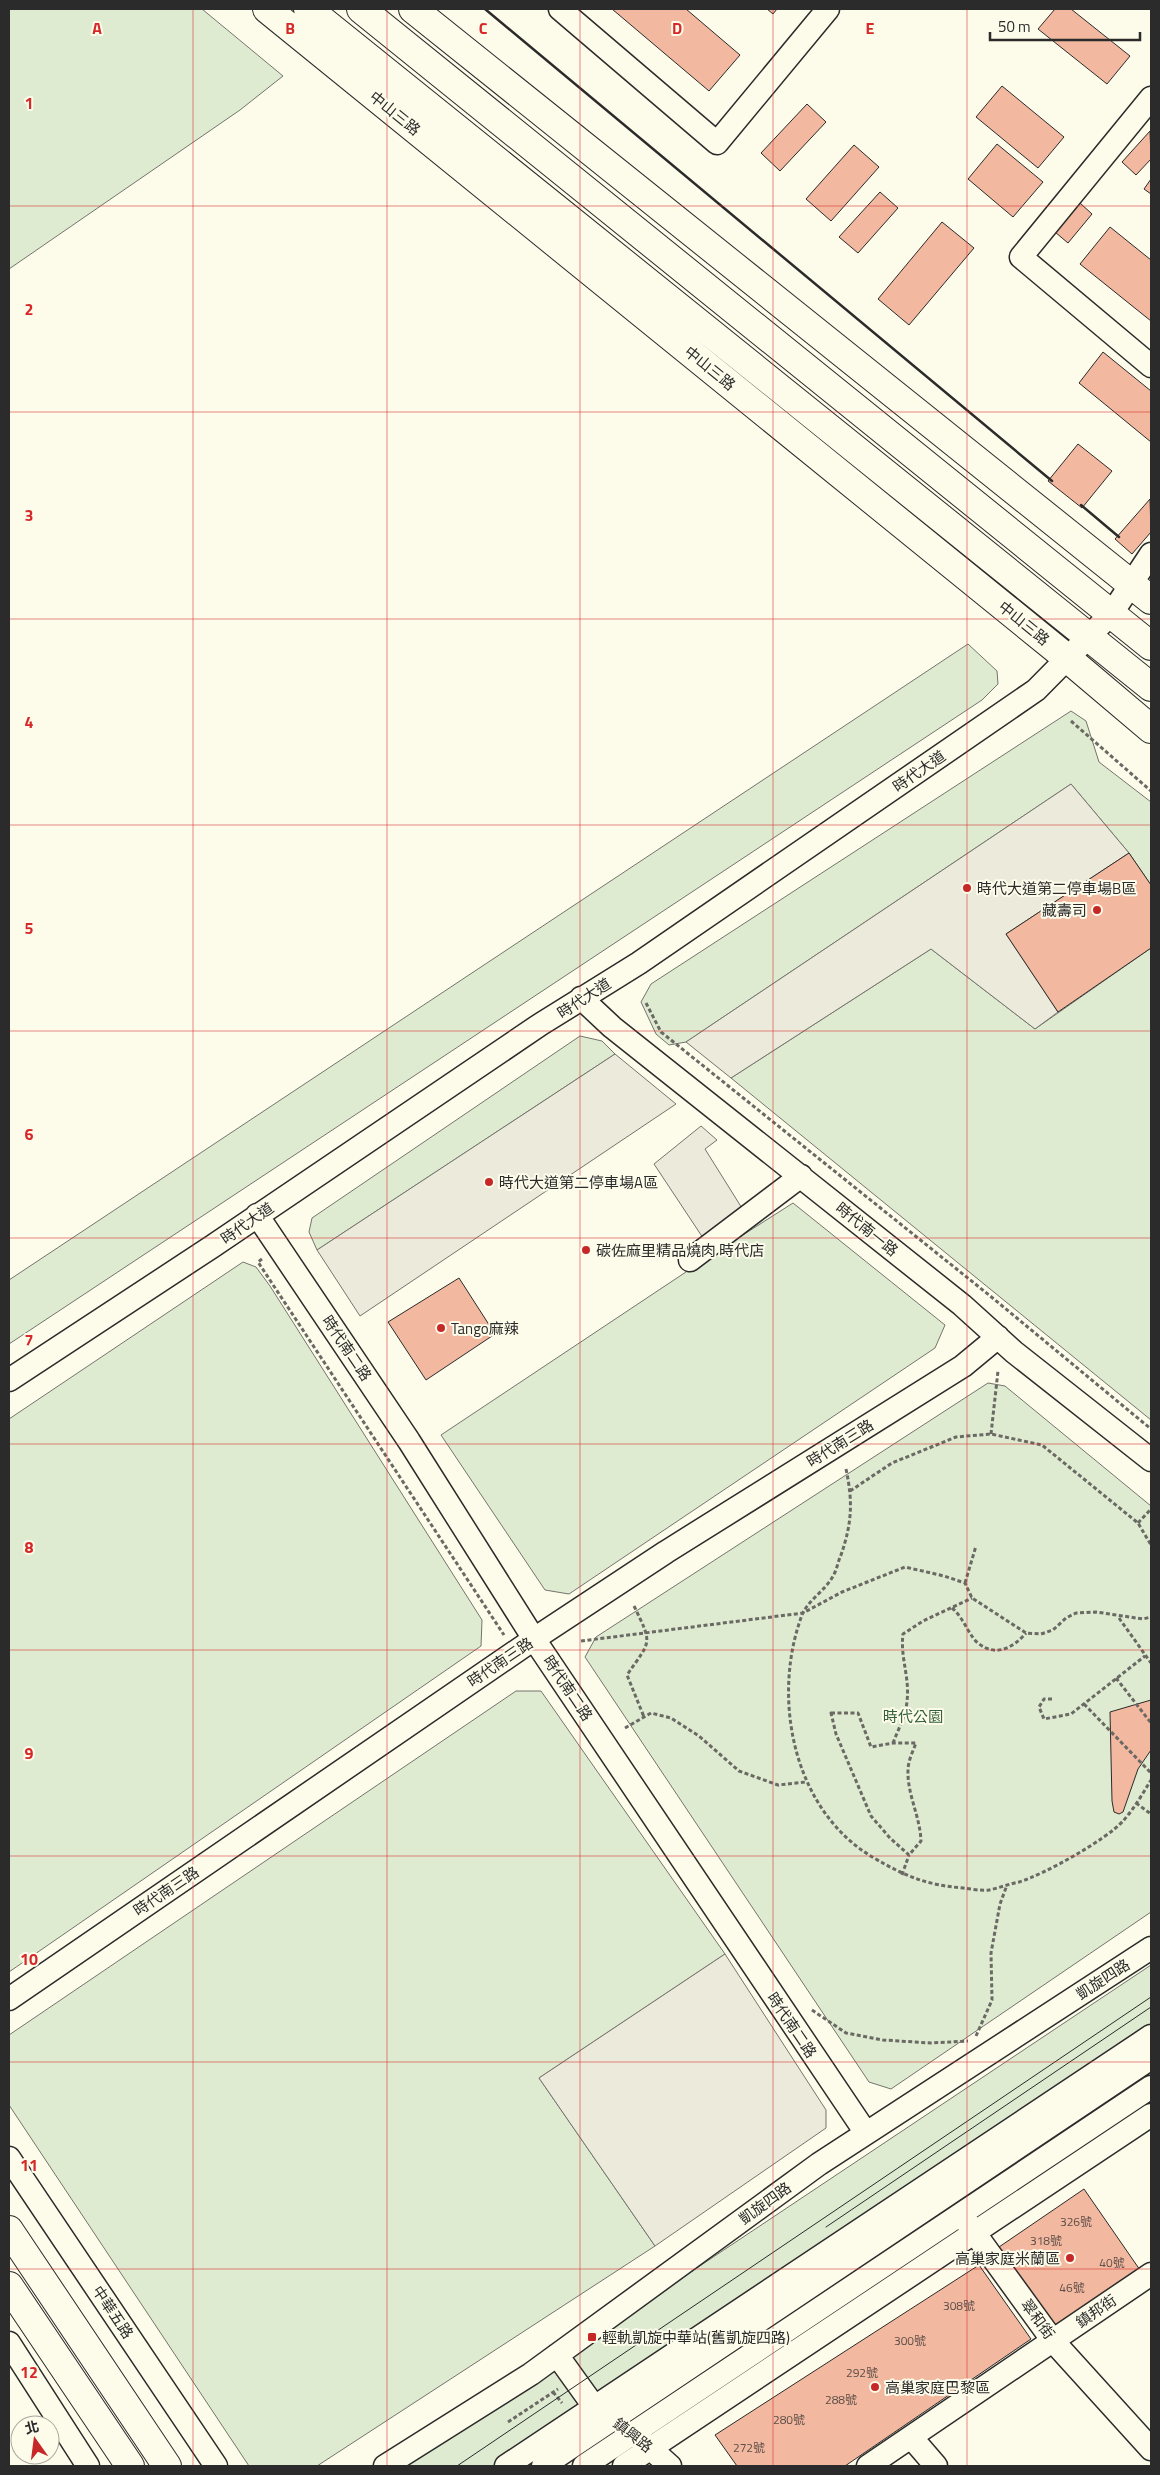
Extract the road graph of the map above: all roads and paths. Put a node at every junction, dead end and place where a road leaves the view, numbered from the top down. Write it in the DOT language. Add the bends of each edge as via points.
graph roads {
  1 [pos="267,9"];
  2 [pos="308,9"];
  3 [pos="361,9"];
  4 [pos="413,9"];
  5 [pos="560,9"];
  6 [pos="828,9"];
  7 [pos="1151,98"];
  8 [pos="1151,366"];
  9 [pos="1151,554"];
  10 [pos="1142,592"];
  11 [pos="1112,613"];
  12 [pos="1090,637"];
  13 [pos="1151,646"];
  14 [pos="1068,658"];
  15 [pos="1151,687"];
  16 [pos="1071,721"];
  17 [pos="1151,729"];
  18 [pos="1151,791"];
  19 [pos="581,998"];
  20 [pos="646,1003"];
  21 [pos="801,1176"];
  22 [pos="258,1215"];
  23 [pos="690,1260"];
  24 [pos="258,1262"];
  25 [pos="998,1337"];
  26 [pos="998,1371"];
  27 [pos="9,1380"];
  28 [pos="1151,1429"];
  29 [pos="991,1434"];
  30 [pos="1151,1460"];
  31 [pos="846,1469"];
  32 [pos="850,1490"];
  33 [pos="1151,1509"];
  34 [pos="1138,1523"];
  35 [pos="1151,1545"];
  36 [pos="976,1546"];
  37 [pos="964,1583"];
  38 [pos="972,1598"];
  39 [pos="634,1606"];
  40 [pos="952,1608"];
  41 [pos="803,1613"];
  42 [pos="1118,1617"];
  43 [pos="1151,1617"];
  44 [pos="647,1632"];
  45 [pos="1026,1633"];
  46 [pos="506,1638"];
  47 [pos="534,1639"];
  48 [pos="581,1640"];
  49 [pos="1145,1656"];
  50 [pos="1151,1663"];
  51 [pos="1116,1678"];
  52 [pos="1052,1699"];
  53 [pos="1084,1704"];
  54 [pos="644,1717"];
  55 [pos="1151,1722"];
  56 [pos="625,1728"];
  57 [pos="893,1743"];
  58 [pos="1151,1773"];
  59 [pos="1151,1780"];
  60 [pos="806,1782"];
  61 [pos="1136,1803"];
  62 [pos="1151,1814"];
  63 [pos="909,1855"];
  64 [pos="902,1875"];
  65 [pos="1007,1885"];
  66 [pos="1151,1948"];
  67 [pos="9,1999"];
  68 [pos="812,2010"];
  69 [pos="1151,2036"];
  70 [pos="1151,2058"];
  71 [pos="1151,2087"];
  72 [pos="1151,2115"];
  73 [pos="866,2133"];
  74 [pos="9,2158"];
  75 [pos="942,2186"];
  76 [pos="961,2214"];
  77 [pos="9,2230"];
  78 [pos="974,2233"];
  79 [pos="1151,2274"];
  80 [pos="9,2286"];
  81 [pos="1053,2341"];
  82 [pos="9,2343"];
  83 [pos="557,2355"];
  84 [pos="542,2400"];
  85 [pos="605,2416"];
  86 [pos="508,2422"];
  87 [pos="911,2437"];
  88 [pos="626,2438"];
  89 [pos="1151,2449"];
  90 [pos="638,2460"];
  91 [pos="88,2466"];
  92 [pos="130,2466"];
  93 [pos="167,2466"];
  94 [pos="216,2466"];
  95 [pos="385,2466"];
  96 [pos="506,2466"];
  97 [pos="543,2466"];
  98 [pos="584,2466"];
  99 [pos="670,2466"];
  100 [pos="868,2466"];
  101 [pos="936,2466"];
  1 -- 14 [label="main road, 中山三路"];
  2 -- 12 [label="main road, 中山三路"];
  3 -- 11 [label="main road"];
  4 -- 10 [label="main road"];
  5 -- 6 [label="street" via="717,143"];
  7 -- 8 [label="street" via="1021,257"];
  9 -- 10 [label="street, 時代大道"];
  10 -- 11 [label="street, 時代大道"];
  11 -- 12 [label="street, 時代大道"];
  11 -- 13 [label="main road"];
  12 -- 14 [label="street, 時代大道"];
  12 -- 15 [label="main road, 中山三路"];
  14 -- 17 [label="main road, 中山三路"];
  14 -- 19 [label="street, 時代大道" via="1036,690 648,958"];
  16 -- 18 [label="path"];
  19 -- 21 [label="street, 時代南一路" via="612,1027"];
  19 -- 22 [label="street, 時代大道"];
  20 -- 28 [label="path" via="661,1032"];
  21 -- 23 [label="street"];
  21 -- 25 [label="street, 時代南一路"];
  22 -- 27 [label="street, 時代大道"];
  22 -- 47 [label="street, 時代南二路" via="409,1441"];
  24 -- 46 [label="path"];
  25 -- 30 [label="street, 時代南一路"];
  25 -- 47 [label="street, 時代南三路" via="963,1366 666,1552"];
  26 -- 29 [label="path"];
  29 -- 32 [label="path" via="956,1437 892,1463"];
  29 -- 34 [label="path" via="1042,1445"];
  31 -- 32 [label="path"];
  32 -- 41 [label="path" via="850,1528 833,1576"];
  33 -- 34 [label="path"];
  34 -- 35 [label="path"];
  36 -- 37 [label="path"];
  37 -- 38 [label="path"];
  37 -- 41 [label="path" via="906,1567 842,1592"];
  38 -- 40 [label="path"];
  38 -- 45 [label="path"];
  39 -- 44 [label="path"];
  40 -- 45 [label="path" via="978,1643 995,1650 1014,1647"];
  40 -- 57 [label="path" via="903,1634 901,1649 907,1702"];
  41 -- 44 [label="path"];
  41 -- 60 [label="path" via="791,1659 789,1711 795,1753"];
  42 -- 43 [label="path"];
  42 -- 45 [label="path" via="1096,1612 1076,1613 1053,1630 1042,1634"];
  42 -- 49 [label="path"];
  44 -- 48 [label="path"];
  44 -- 54 [label="path" via="648,1644 627,1675"];
  47 -- 67 [label="street, 時代南三路"];
  47 -- 73 [label="street, 時代南二路"];
  49 -- 50 [label="path"];
  49 -- 51 [label="path"];
  51 -- 53 [label="path"];
  51 -- 55 [label="path"];
  52 -- 53 [label="path" via="1044,1699 1039,1707 1044,1719 1071,1714"];
  53 -- 58 [label="path"];
  54 -- 56 [label="path"];
  54 -- 60 [label="path" via="651,1713 671,1718 699,1736 739,1771 778,1785"];
  57 -- 63 [label="path" via="916,1742 908,1768 909,1792 920,1825 921,1840"];
  57 -- 63 [label="path" via="871,1747 858,1712 831,1713 836,1734 871,1816"];
  59 -- 61 [label="path"];
  60 -- 64 [label="path" via="828,1818 856,1848"];
  61 -- 62 [label="path"];
  61 -- 65 [label="path" via="1123,1821 1070,1857 1033,1878"];
  63 -- 64 [label="path"];
  64 -- 65 [label="path" via="943,1886 988,1890"];
  65 -- 68 [label="path" via="991,1953 992,2000 974,2041 883,2040 846,2033"];
  66 -- 73 [label="street, 凱旋四路"];
  69 -- 75 [label="street"];
  70 -- 75 [label="street"];
  71 -- 76 [label="street"];
  72 -- 78 [label="street"];
  73 -- 83 [label="street, 凱旋四路"];
  74 -- 94 [label="street, 中華五路"];
  75 -- 76 [label="street, 翠和街"];
  75 -- 85 [label="street"];
  76 -- 78 [label="street, 翠和街"];
  76 -- 88 [label="street"];
  77 -- 93 [label="main road"];
  78 -- 81 [label="street, 翠和街"];
  78 -- 90 [label="street"];
  79 -- 81 [label="street, 鎮邦街"];
  80 -- 92 [label="main road"];
  81 -- 87 [label="street, 鎮邦街"];
  81 -- 89 [label="street, 翠和街"];
  82 -- 91 [label="street"];
  83 -- 85 [label="street, 鎮興路"];
  83 -- 95 [label="street, 凱旋四路"];
  84 -- 86 [label="path"];
  85 -- 88 [label="street, 鎮興路"];
  85 -- 96 [label="street"];
  85 -- 97 [label="street"];
  87 -- 100 [label="street, 鎮邦街"];
  87 -- 101 [label="street"];
  88 -- 90 [label="street, 鎮興路"];
  88 -- 98 [label="street"];
  90 -- 99 [label="street, 鎮興路"];
}
